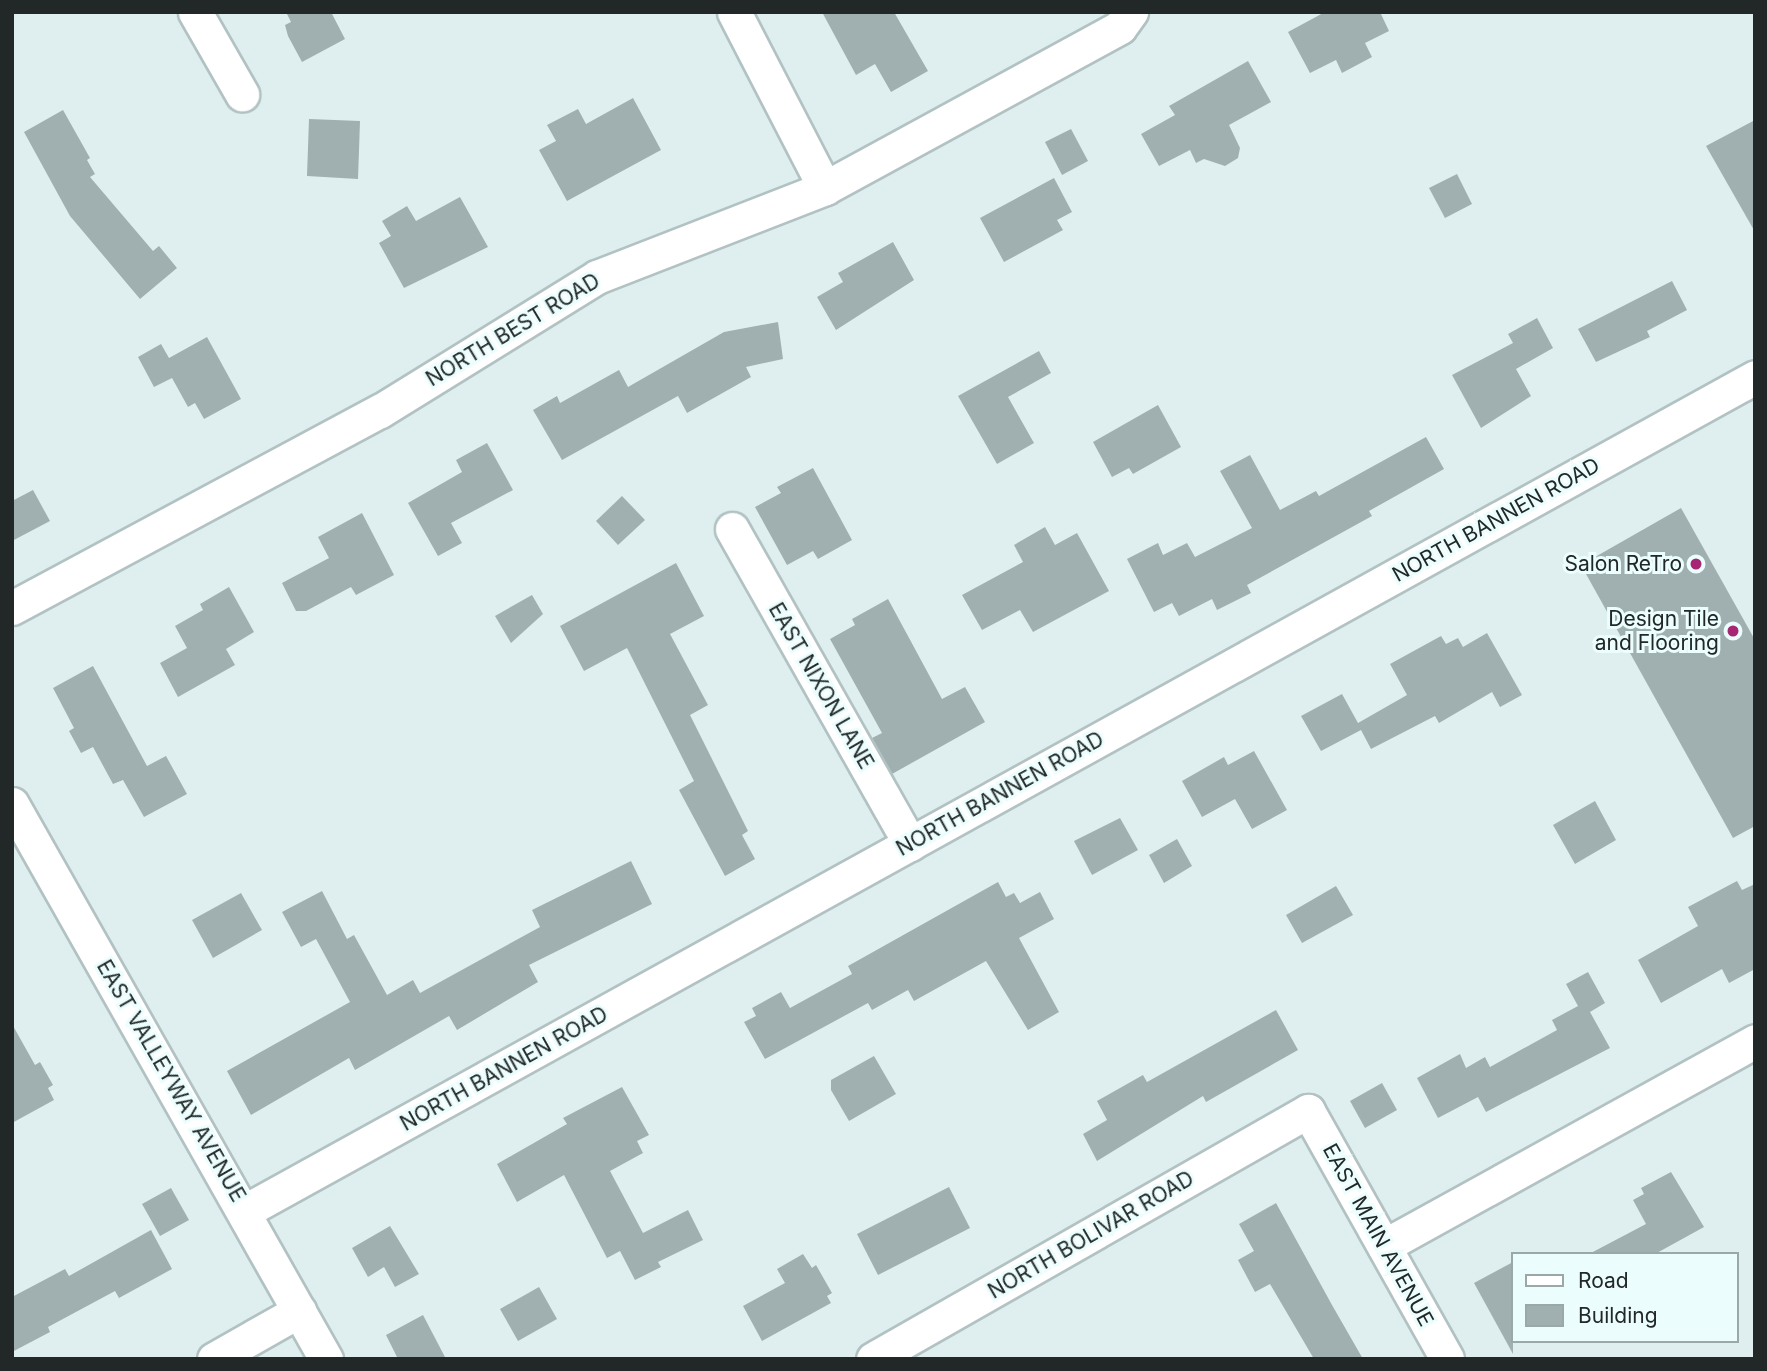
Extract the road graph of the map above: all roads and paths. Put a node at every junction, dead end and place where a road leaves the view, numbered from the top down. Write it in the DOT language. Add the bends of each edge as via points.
graph roads {
  1 [pos="195,12"];
  2 [pos="734,12"];
  3 [pos="1131,12"];
  4 [pos="242,94"];
  5 [pos="825,188"];
  6 [pos="1755,377"];
  7 [pos="732,529"];
  8 [pos="12,608"];
  9 [pos="12,804"];
  10 [pos="910,844"];
  11 [pos="1755,1041"];
  12 [pos="1308,1111"];
  13 [pos="245,1212"];
  14 [pos="1384,1246"];
  15 [pos="299,1311"];
  16 [pos="214,1359"];
  17 [pos="326,1359"];
  18 [pos="873,1359"];
  19 [pos="1447,1359"];
  1 -- 4 [label="street"];
  2 -- 5 [label="street"];
  3 -- 5 [label="street, NORTH BEST ROAD" via="1119,27"];
  5 -- 8 [label="street, NORTH BEST ROAD" via="597,277 380,411"];
  6 -- 10 [label="street, NORTH BANNEN ROAD"];
  7 -- 10 [label="street, EAST NIXON LANE"];
  9 -- 13 [label="street, EAST VALLEYWAY AVENUE"];
  10 -- 13 [label="street, NORTH BANNEN ROAD"];
  11 -- 14 [label="street"];
  12 -- 14 [label="street, EAST MAIN AVENUE"];
  12 -- 18 [label="street, NORTH BOLIVAR ROAD"];
  13 -- 15 [label="street, EAST VALLEYWAY AVENUE"];
  14 -- 19 [label="street, EAST MAIN AVENUE"];
  15 -- 16 [label="street"];
  15 -- 17 [label="street, EAST VALLEYWAY AVENUE"];
}
